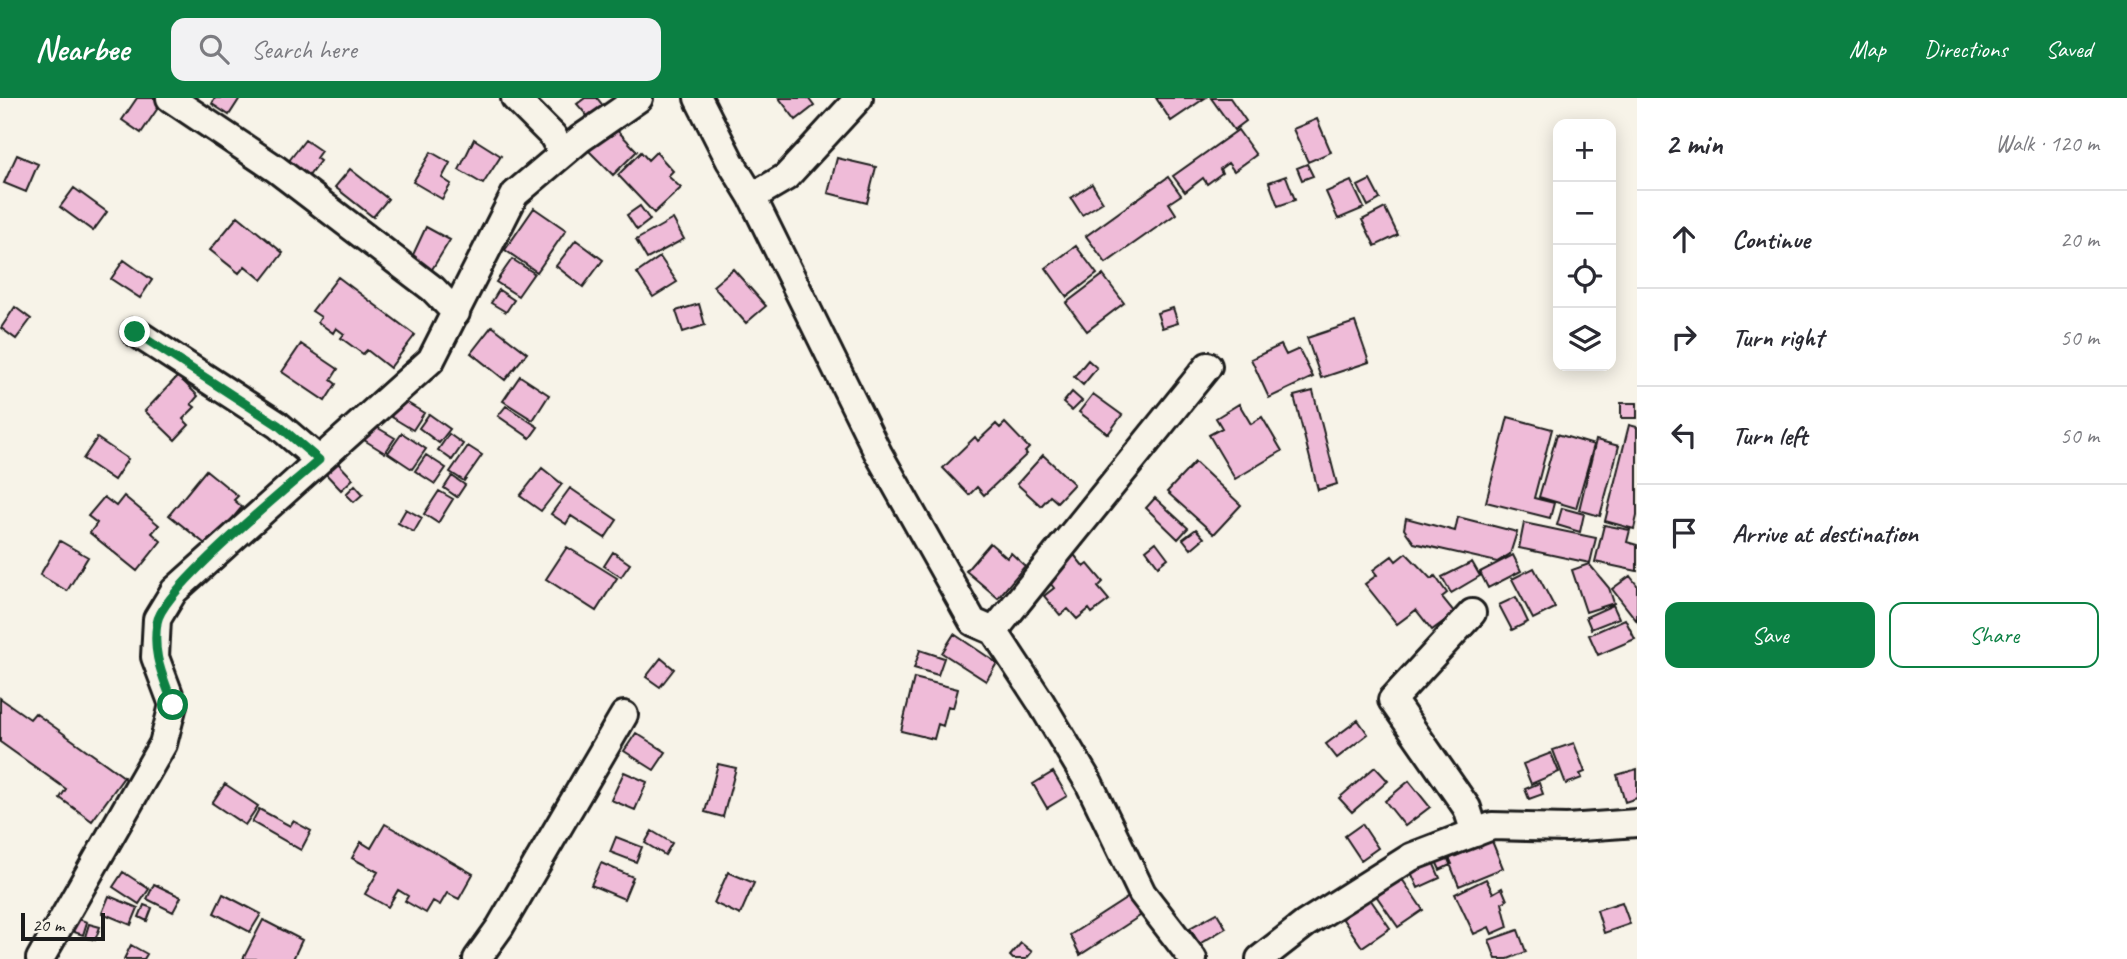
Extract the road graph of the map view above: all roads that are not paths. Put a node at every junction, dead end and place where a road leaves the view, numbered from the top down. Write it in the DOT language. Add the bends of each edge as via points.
graph roads {
  1 [pos="170,98"];
  2 [pos="515,98"];
  3 [pos="639,98"];
  4 [pos="698,98"];
  5 [pos="859,98"];
  6 [pos="562,153"];
  7 [pos="752,197"];
  8 [pos="456,313"];
  9 [pos="135,332"];
  10 [pos="1208,366"];
  11 [pos="319,460"];
  12 [pos="1472,613"];
  13 [pos="994,631"];
  14 [pos="624,715"];
  15 [pos="1637,823"];
  16 [pos="1475,833"];
  17 [pos="40,959"];
  18 [pos="477,959"];
  19 [pos="1193,959"];
  20 [pos="1260,959"];
  1 -- 8 [label="street" via="276,169 433,289"];
  2 -- 6 [label="street" via="553,136"];
  3 -- 6 [label="street"];
  4 -- 7 [label="street"];
  5 -- 7 [label="street" via="786,177"];
  6 -- 8 [label="street" via="515,194"];
  7 -- 13 [label="street" via="878,453 973,622"];
  8 -- 11 [label="street" via="431,360"];
  9 -- 11 [label="street" via="278,425"];
  10 -- 13 [label="street"];
  11 -- 17 [label="street" via="174,591 157,619 155,657 173,705 163,744"];
  12 -- 16 [label="street" via="1392,699 1467,808"];
  13 -- 19 [label="street" via="1089,783 1142,892"];
  14 -- 18 [label="street"];
  15 -- 16 [label="street" via="1567,828 1492,826"];
  16 -- 20 [label="street" via="1411,857 1305,923"];
}
